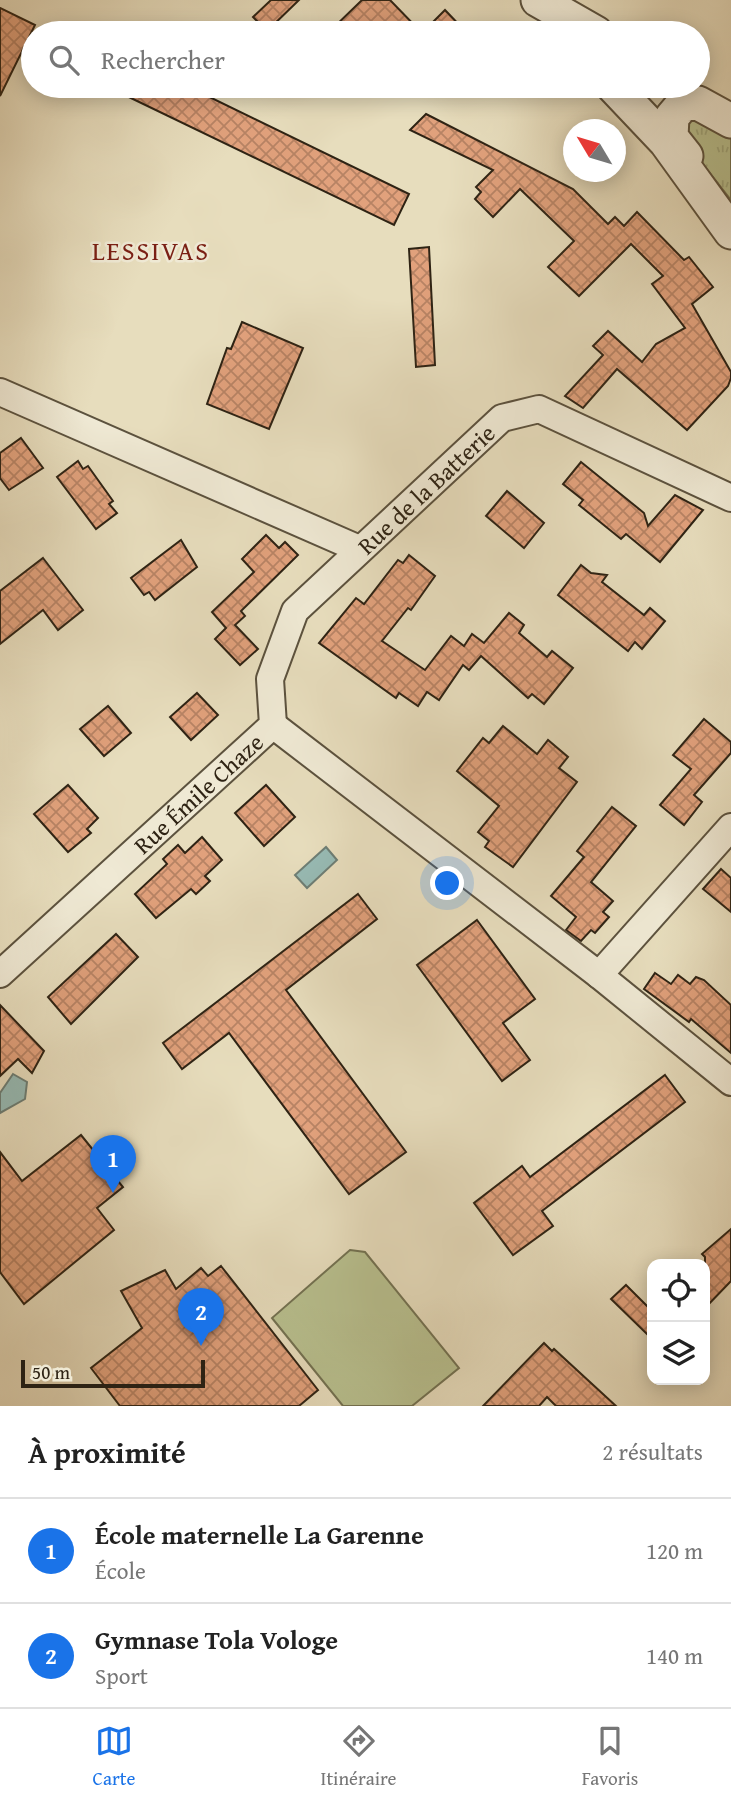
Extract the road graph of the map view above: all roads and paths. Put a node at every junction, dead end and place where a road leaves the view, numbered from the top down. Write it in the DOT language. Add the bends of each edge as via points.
graph roads {
  1 [pos="535,0"];
  2 [pos="553,21"];
  3 [pos="574,21"];
  4 [pos="625,98"];
  5 [pos="709,98"];
  6 [pos="731,111"];
  7 [pos="731,121"];
  8 [pos="723,222"];
  9 [pos="0,392"];
  10 [pos="731,498"];
  11 [pos="359,549"];
  12 [pos="273,725"];
  13 [pos="731,827"];
  14 [pos="0,974"];
  15 [pos="599,975"];
  16 [pos="731,1082"];
  1 -- 2 [label="street"];
  1 -- 3 [label="street"];
  4 -- 8 [label="street" via="666,142"];
  5 -- 6 [label="street"];
  7 -- 8 [label="street" via="698,103 683,104 672,117 671,137 699,172"];
  9 -- 11 [label="street, Rue de la Batterie"];
  10 -- 11 [label="street, Rue de la Batterie" via="539,409 502,418"];
  11 -- 12 [label="street, Rue Émile Chaze" via="295,611 270,680"];
  12 -- 14 [label="street, Rue Émile Chaze"];
  12 -- 15 [label="street"];
  13 -- 15 [label="street"];
  15 -- 16 [label="street"];
}
